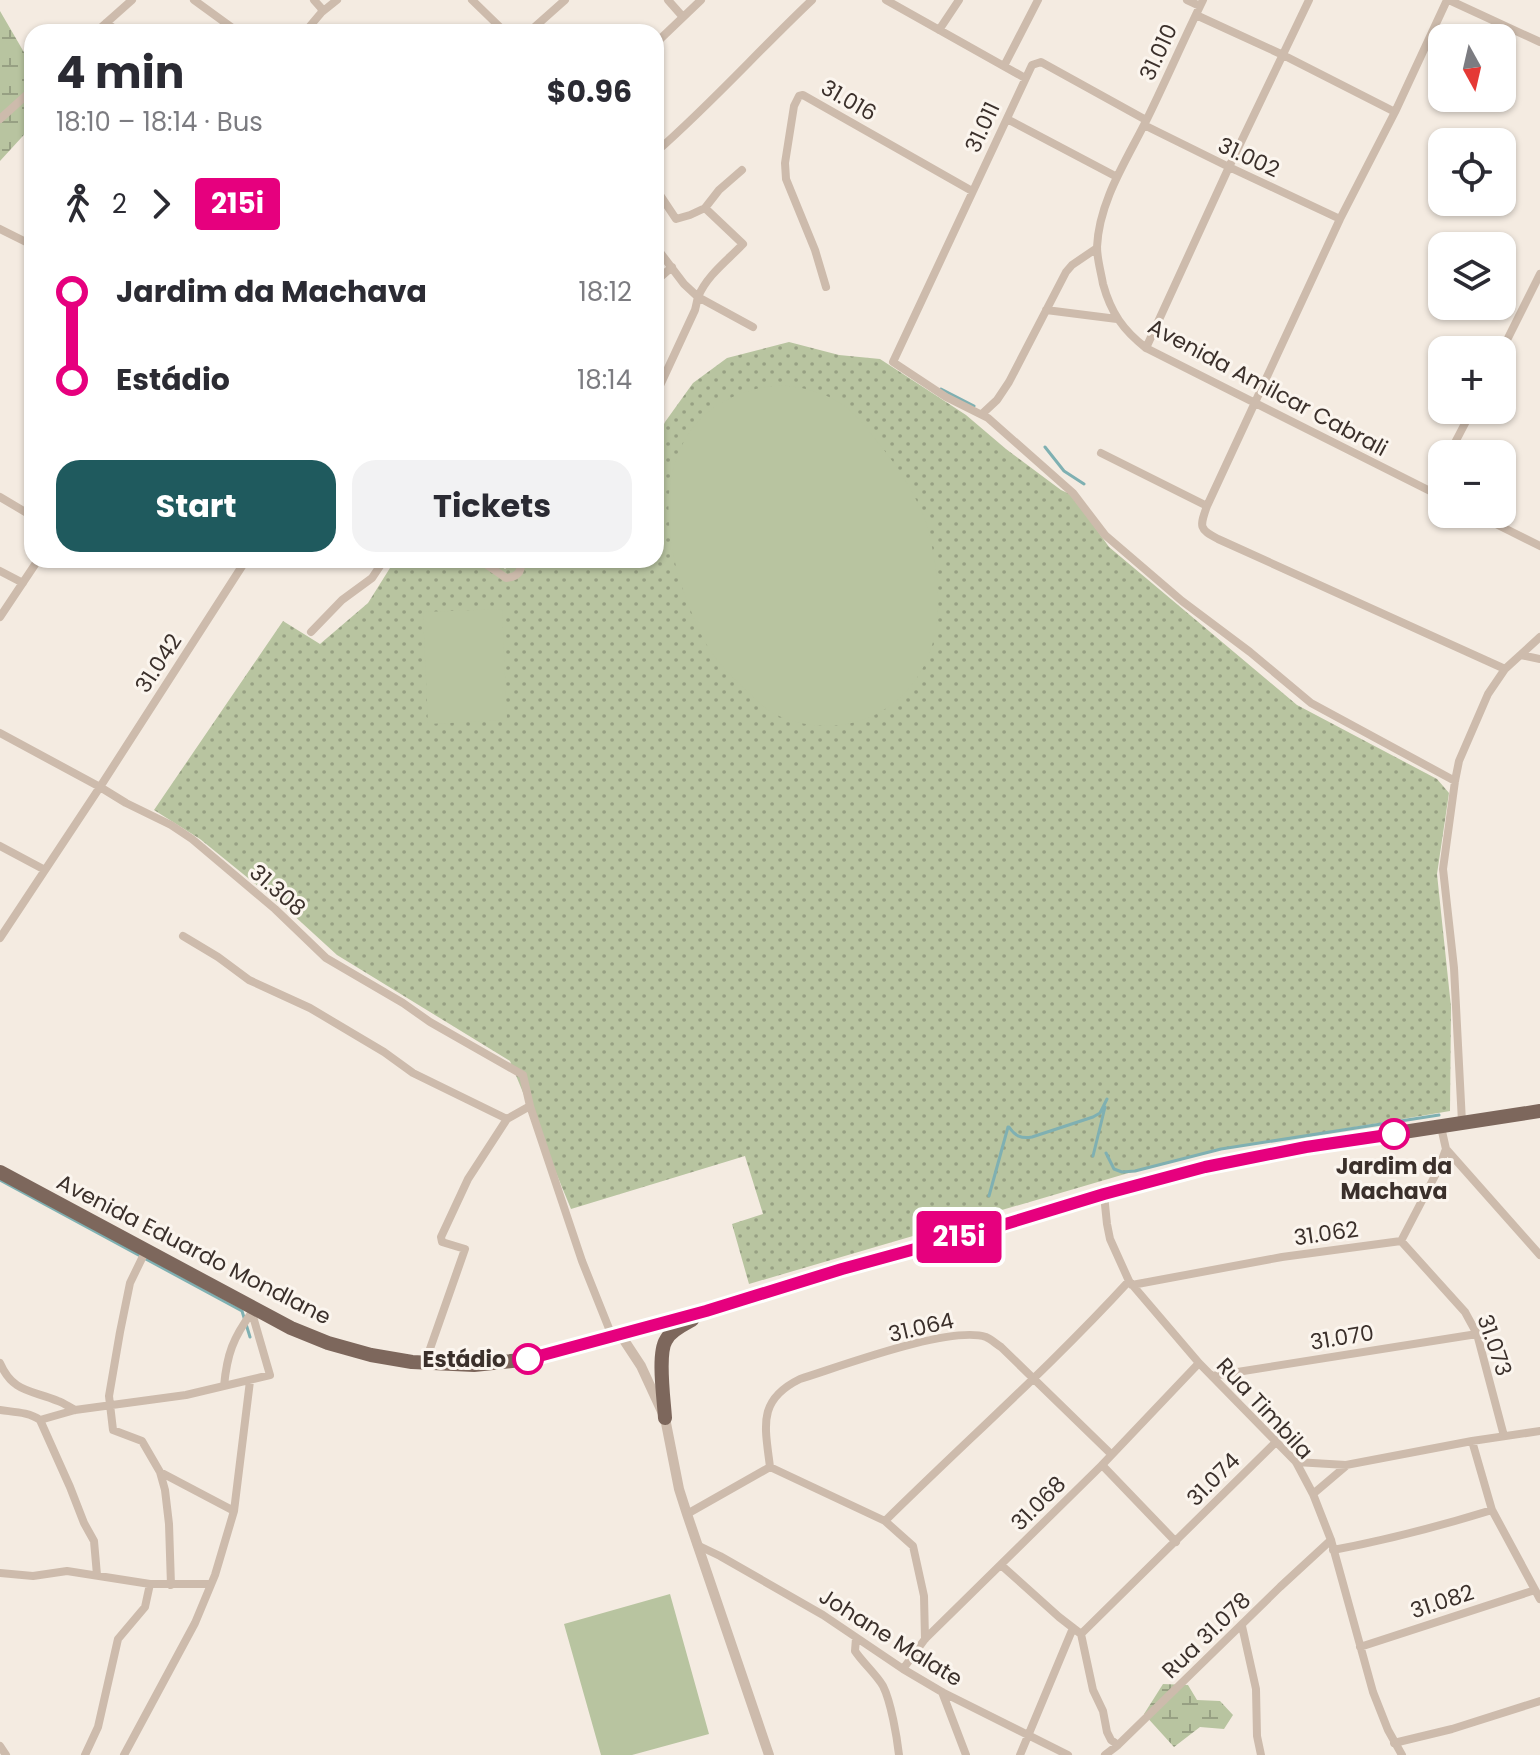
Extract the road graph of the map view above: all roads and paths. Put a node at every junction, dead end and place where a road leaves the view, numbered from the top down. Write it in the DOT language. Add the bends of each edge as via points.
graph roads {
  1 [pos="130,0"];
  2 [pos="194,0"];
  3 [pos="314,0"];
  4 [pos="337,0"];
  5 [pos="472,0"];
  6 [pos="565,0"];
  7 [pos="668,0"];
  8 [pos="701,0"];
  9 [pos="812,0"];
  10 [pos="886,0"];
  11 [pos="959,0"];
  12 [pos="1038,0"];
  13 [pos="1187,0"];
  14 [pos="1309,0"];
  15 [pos="1448,0"];
  16 [pos="1199,7"];
  17 [pos="321,13"];
  18 [pos="683,17"];
  19 [pos="106,23"];
  20 [pos="227,24"];
  21 [pos="312,24"];
  22 [pos="497,24"];
  23 [pos="538,24"];
  24 [pos="939,30"];
  25 [pos="664,35"];
  26 [pos="1540,42"];
  27 [pos="1283,55"];
  28 [pos="1004,66"];
  29 [pos="1025,78"];
  30 [pos="24,97"];
  31 [pos="1395,112"];
  32 [pos="0,119"];
  33 [pos="1007,119"];
  34 [pos="1145,123"];
  35 [pos="664,145"];
  36 [pos="1229,167"];
  37 [pos="742,170"];
  38 [pos="1117,177"];
  39 [pos="972,191"];
  40 [pos="664,202"];
  41 [pos="705,208"];
  42 [pos="1340,219"];
  43 [pos="0,229"];
  44 [pos="24,241"];
  45 [pos="1097,248"];
  46 [pos="664,257"];
  47 [pos="672,267"];
  48 [pos="664,274"];
  49 [pos="1540,274"];
  50 [pos="826,287"];
  51 [pos="698,297"];
  52 [pos="1046,310"];
  53 [pos="1117,319"];
  54 [pos="753,327"];
  55 [pos="1509,336"];
  56 [pos="1146,348"];
  57 [pos="664,377"];
  58 [pos="1255,404"];
  59 [pos="982,414"];
  60 [pos="1101,453"];
  61 [pos="1428,490"];
  62 [pos="0,497"];
  63 [pos="1207,506"];
  64 [pos="24,511"];
  65 [pos="1504,528"];
  66 [pos="1540,546"];
  67 [pos="33,568"];
  68 [pos="241,568"];
  69 [pos="379,568"];
  70 [pos="490,568"];
  71 [pos="521,568"];
  72 [pos="0,571"];
  73 [pos="23,583"];
  74 [pos="0,617"];
  75 [pos="311,632"];
  76 [pos="1540,637"];
  77 [pos="1521,655"];
  78 [pos="1540,659"];
  79 [pos="1505,669"];
  80 [pos="0,733"];
  81 [pos="1455,781"];
  82 [pos="100,787"];
  83 [pos="0,846"];
  84 [pos="45,870"];
  85 [pos="183,936"];
  86 [pos="0,938"];
  87 [pos="530,1106"];
  88 [pos="1540,1111"];
  89 [pos="507,1119"];
  90 [pos="1462,1122"];
  91 [pos="1441,1127"];
  92 [pos="1446,1149"];
  93 [pos="0,1172"];
  94 [pos="1104,1194"];
  95 [pos="1401,1241"];
  96 [pos="146,1250"];
  97 [pos="1540,1255"];
  98 [pos="1130,1283"];
  99 [pos="251,1308"];
  100 [pos="706,1311"];
  101 [pos="1477,1334"];
  102 [pos="616,1335"];
  103 [pos="0,1363"];
  104 [pos="1199,1363"];
  105 [pos="425,1364"];
  106 [pos="1212,1376"];
  107 [pos="1033,1379"];
  108 [pos="250,1381"];
  109 [pos="224,1386"];
  110 [pos="109,1404"];
  111 [pos="0,1410"];
  112 [pos="75,1410"];
  113 [pos="665,1418"];
  114 [pos="40,1420"];
  115 [pos="1540,1431"];
  116 [pos="1504,1436"];
  117 [pos="1277,1441"];
  118 [pos="1472,1441"];
  119 [pos="1111,1454"];
  120 [pos="1296,1462"];
  121 [pos="1102,1465"];
  122 [pos="1346,1465"];
  123 [pos="770,1467"];
  124 [pos="160,1472"];
  125 [pos="1313,1494"];
  126 [pos="1492,1510"];
  127 [pos="234,1511"];
  128 [pos="687,1514"];
  129 [pos="885,1521"];
  130 [pos="1176,1542"];
  131 [pos="697,1545"];
  132 [pos="1332,1545"];
  133 [pos="1001,1565"];
  134 [pos="0,1573"];
  135 [pos="97,1575"];
  136 [pos="150,1584"];
  137 [pos="211,1584"];
  138 [pos="171,1585"];
  139 [pos="1535,1590"];
  140 [pos="1540,1599"];
  141 [pos="1242,1626"];
  142 [pos="1077,1631"];
  143 [pos="856,1638"];
  144 [pos="925,1639"];
  145 [pos="1360,1647"];
  146 [pos="903,1669"];
  147 [pos="942,1692"];
  148 [pos="1540,1701"];
  149 [pos="1030,1734"];
  150 [pos="1394,1743"];
  151 [pos="1118,1745"];
  152 [pos="0,1746"];
  153 [pos="6,1755"];
  154 [pos="85,1755"];
  155 [pos="124,1755"];
  156 [pos="769,1755"];
  157 [pos="899,1755"];
  158 [pos="966,1755"];
  159 [pos="1020,1755"];
  160 [pos="1068,1755"];
  161 [pos="1105,1755"];
  162 [pos="1261,1755"];
  163 [pos="1402,1755"];
  1 -- 19 [label="street"];
  2 -- 20 [label="street"];
  3 -- 17 [label="street"];
  4 -- 17 [label="street"];
  5 -- 22 [label="street"];
  6 -- 23 [label="street"];
  7 -- 18 [label="street"];
  8 -- 18 [label="street"];
  9 -- 35 [label="street"];
  10 -- 24 [label="street"];
  11 -- 24 [label="street"];
  12 -- 28 [label="street"];
  13 -- 16 [label="street"];
  14 -- 27 [label="street"];
  15 -- 26 [label="street"];
  15 -- 31 [label="street"];
  16 -- 27 [label="street"];
  16 -- 34 [label="street, 31.010"];
  17 -- 21 [label="street"];
  18 -- 25 [label="street"];
  24 -- 28 [label="street"];
  27 -- 31 [label="street"];
  27 -- 36 [label="street"];
  28 -- 29 [label="street"];
  29 -- 33 [label="street, 31.011"];
  29 -- 34 [label="street, 31.002" via="1032,65 1041,62"];
  30 -- 32 [label="street"];
  31 -- 42 [label="street"];
  33 -- 38 [label="street"];
  33 -- 39 [label="street, 31.011"];
  34 -- 36 [label="street, 31.002"];
  34 -- 38 [label="street, 31.010"];
  36 -- 42 [label="street, 31.002"];
  36 -- 56 [label="street"];
  37 -- 41 [label="street"];
  38 -- 45 [label="street, 31.010"];
  39 -- 50 [label="street, 31.016" via="799,96 786,179"];
  39 -- 59 [label="street, 31.011" via="893,362"];
  40 -- 41 [label="street" via="676,219"];
  41 -- 51 [label="street" via="743,244"];
  42 -- 58 [label="street"];
  43 -- 44 [label="street"];
  45 -- 52 [label="street" via="1066,272"];
  45 -- 53 [label="street, Avenida Amilcar Cabrali"];
  46 -- 47 [label="street"];
  47 -- 48 [label="street"];
  47 -- 51 [label="street"];
  49 -- 55 [label="street"];
  51 -- 54 [label="street"];
  51 -- 57 [label="street"];
  52 -- 53 [label="street"];
  52 -- 59 [label="street" via="997,400"];
  53 -- 56 [label="street, Avenida Amilcar Cabrali"];
  56 -- 58 [label="street, Avenida Amilcar Cabrali"];
  58 -- 61 [label="street, Avenida Amilcar Cabrali"];
  58 -- 63 [label="street"];
  59 -- 81 [label="street" via="1073,493 1105,535 1311,703"];
  60 -- 63 [label="street"];
  62 -- 64 [label="street"];
  63 -- 79 [label="street" via="1201,523 1208,534"];
  65 -- 66 [label="street"];
  67 -- 73 [label="street"];
  68 -- 82 [label="street, 31.042"];
  69 -- 75 [label="street"];
  70 -- 71 [label="street" via="506,578"];
  72 -- 73 [label="street"];
  73 -- 74 [label="street"];
  76 -- 77 [label="street"];
  77 -- 78 [label="street"];
  77 -- 79 [label="street"];
  79 -- 81 [label="street" via="1474,724"];
  80 -- 82 [label="street, 31.308"];
  81 -- 90 [label="street" via="1443,869"];
  82 -- 84 [label="street, 31.042"];
  82 -- 87 [label="street, 31.308" via="192,839 326,958 523,1075"];
  83 -- 84 [label="street"];
  84 -- 86 [label="street, 31.042"];
  85 -- 89 [label="street" via="249,980 310,1008 413,1073"];
  87 -- 89 [label="street"];
  87 -- 102 [label="street, 31.308" via="582,1261"];
  88 -- 90 [label="main road, Avenida Eduardo Mondlane"];
  89 -- 105 [label="street" via="468,1179 441,1237 442,1242 465,1249"];
  90 -- 91 [label="main road, Avenida Eduardo Mondlane"];
  91 -- 92 [label="street"];
  91 -- 94 [label="main road, Avenida Eduardo Mondlane" via="1262,1155"];
  92 -- 95 [label="street"];
  92 -- 97 [label="street"];
  93 -- 96 [label="main road, Avenida Eduardo Mondlane"];
  94 -- 98 [label="street, Rua Timbila" via="1110,1239"];
  94 -- 100 [label="main road, Avenida Eduardo Mondlane"];
  95 -- 98 [label="street, 31.062"];
  95 -- 101 [label="street, 31.073" via="1465,1312"];
  96 -- 99 [label="main road, Avenida Eduardo Mondlane"];
  96 -- 110 [label="street" via="130,1283"];
  98 -- 104 [label="street, Rua Timbila"];
  98 -- 107 [label="street"];
  99 -- 105 [label="main road, Avenida Eduardo Mondlane" via="328,1343"];
  99 -- 108 [label="street" via="270,1375"];
  99 -- 109 [label="street" via="230,1350"];
  100 -- 102 [label="main road, Avenida Eduardo Mondlane"];
  100 -- 113 [label="main road" via="678,1328 663,1346"];
  101 -- 106 [label="street, 31.070"];
  101 -- 116 [label="street, 31.073"];
  102 -- 105 [label="main road, Avenida Eduardo Mondlane" via="521,1360"];
  102 -- 113 [label="street" via="641,1366"];
  103 -- 112 [label="street" via="7,1379"];
  104 -- 106 [label="street, Rua Timbila"];
  104 -- 119 [label="street, 31.068"];
  106 -- 117 [label="street, Rua Timbila"];
  107 -- 119 [label="street, 31.064"];
  107 -- 123 [label="street, 31.064" via="988,1338 960,1335 800,1379 786,1386 769,1407 765,1419"];
  107 -- 129 [label="street"];
  108 -- 109 [label="street"];
  108 -- 127 [label="street"];
  109 -- 110 [label="street"];
  110 -- 112 [label="street"];
  110 -- 124 [label="street" via="113,1430 140,1440"];
  111 -- 114 [label="street"];
  112 -- 114 [label="street"];
  113 -- 128 [label="street"];
  114 -- 135 [label="street" via="94,1541"];
  115 -- 116 [label="street"];
  116 -- 118 [label="street"];
  117 -- 120 [label="street, Rua Timbila"];
  117 -- 130 [label="street, 31.074"];
  118 -- 122 [label="street"];
  118 -- 126 [label="street"];
  119 -- 121 [label="street, 31.068"];
  120 -- 122 [label="street"];
  120 -- 125 [label="street, Rua Timbila"];
  121 -- 130 [label="street"];
  121 -- 133 [label="street, 31.068"];
  122 -- 125 [label="street"];
  123 -- 128 [label="street"];
  123 -- 129 [label="street"];
  124 -- 127 [label="street"];
  124 -- 138 [label="street"];
  125 -- 132 [label="street, Rua Timbila"];
  126 -- 132 [label="street" via="1376,1542"];
  126 -- 139 [label="street"];
  127 -- 137 [label="street"];
  128 -- 131 [label="street"];
  129 -- 144 [label="street" via="913,1546 924,1596"];
  130 -- 142 [label="street, 31.074"];
  131 -- 143 [label="street, Johane Malate"];
  131 -- 156 [label="street"];
  132 -- 141 [label="street, Rua 31.078"];
  132 -- 145 [label="street, Rua Timbila"];
  133 -- 142 [label="street"];
  133 -- 144 [label="street, 31.068"];
  134 -- 135 [label="street"];
  135 -- 136 [label="street"];
  136 -- 138 [label="street"];
  136 -- 154 [label="street" via="145,1607 118,1639 98,1727"];
  137 -- 138 [label="street"];
  137 -- 155 [label="street"];
  139 -- 140 [label="street"];
  139 -- 145 [label="street, 31.082"];
  141 -- 151 [label="street, Rua 31.078"];
  141 -- 162 [label="street" via="1256,1689"];
  142 -- 149 [label="street, 31.074"];
  142 -- 151 [label="street" via="1107,1732"];
  143 -- 146 [label="street, Johane Malate"];
  143 -- 157 [label="street" via="855,1651 885,1692"];
  144 -- 146 [label="street, 31.068"];
  145 -- 150 [label="street, Rua Timbila"];
  146 -- 147 [label="street, Johane Malate"];
  147 -- 149 [label="street, Johane Malate"];
  147 -- 158 [label="street"];
  148 -- 150 [label="street"];
  149 -- 159 [label="street, 31.074"];
  149 -- 160 [label="street, Johane Malate"];
  150 -- 163 [label="street, Rua Timbila"];
  151 -- 161 [label="street, Rua 31.078"];
  152 -- 153 [label="street"];
}
